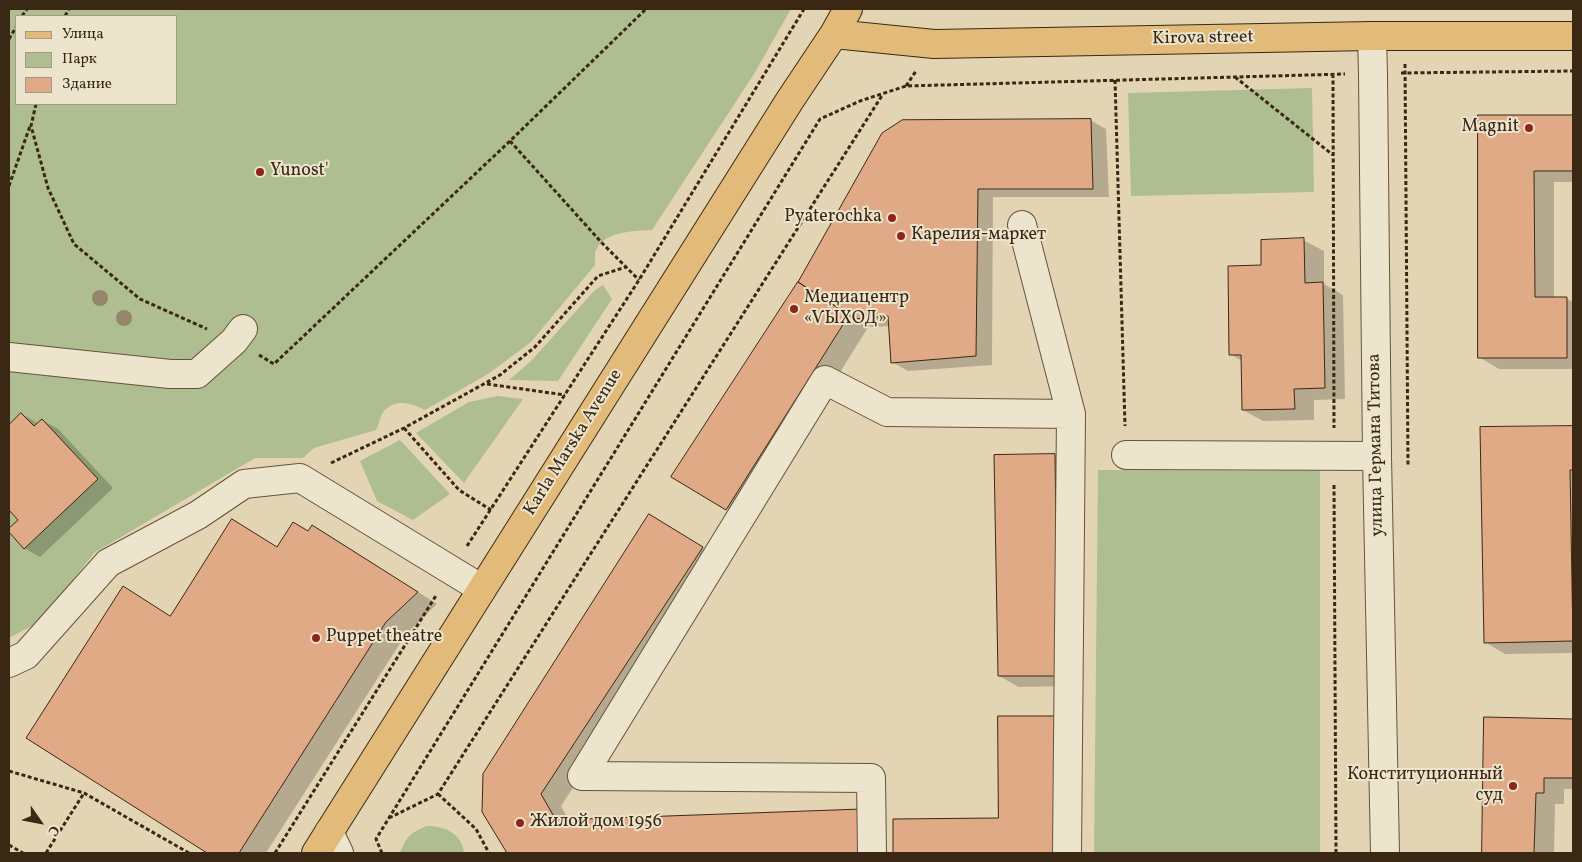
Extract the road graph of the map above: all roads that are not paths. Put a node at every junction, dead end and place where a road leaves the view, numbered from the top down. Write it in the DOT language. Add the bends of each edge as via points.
graph roads {
  1 [pos="848,9"];
  2 [pos="834,34"];
  3 [pos="1372,36"];
  4 [pos="1573,36"];
  5 [pos="1022,225"];
  6 [pos="239,335"];
  7 [pos="9,357"];
  8 [pos="1071,414"];
  9 [pos="1126,454"];
  10 [pos="1377,456"];
  11 [pos="482,589"];
  12 [pos="9,663"];
  13 [pos="328,846"];
  14 [pos="872,853"];
  15 [pos="1067,853"];
  16 [pos="1384,853"];
  1 -- 2 [label="main road, Karla Marska Avenue"];
  2 -- 3 [label="main road, Kirova street" via="934,44"];
  2 -- 11 [label="main road, Karla Marska Avenue"];
  3 -- 4 [label="main road, Kirova street"];
  3 -- 10 [label="street, улица Германа Титова"];
  5 -- 8 [label="street"];
  6 -- 7 [label="street" via="197,374"];
  8 -- 14 [label="street" via="887,412 825,380 582,776 871,778"];
  8 -- 15 [label="street"];
  9 -- 10 [label="street"];
  10 -- 16 [label="street, улица Германа Титова"];
  11 -- 12 [label="street" via="300,478 244,484 198,515 108,563 26,654"];
  11 -- 13 [label="main road, Karla Marska Avenue"];
}
